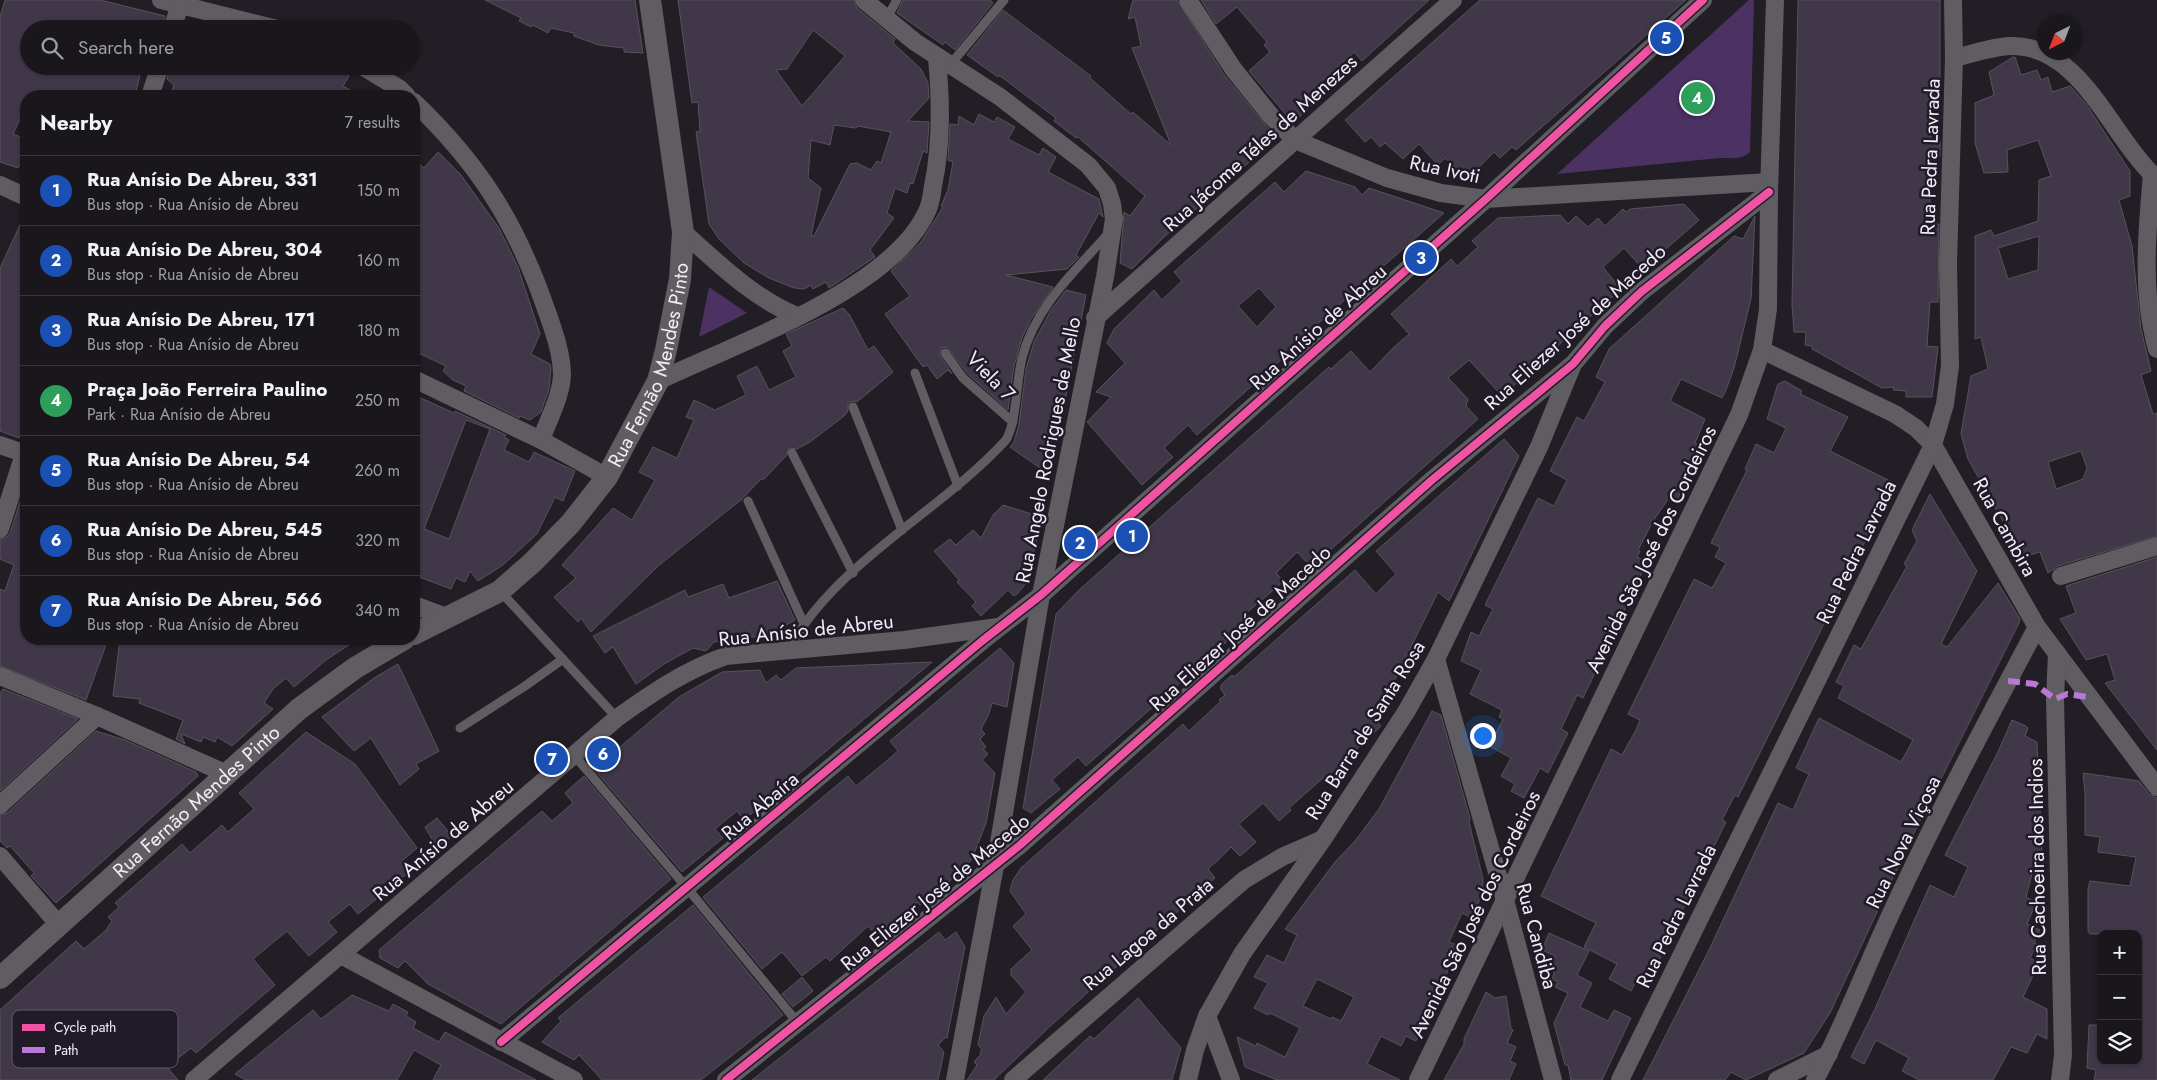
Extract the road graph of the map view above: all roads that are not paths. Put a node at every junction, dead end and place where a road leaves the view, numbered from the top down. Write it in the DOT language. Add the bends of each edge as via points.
graph roads {
  1 [pos="161,0"];
  2 [pos="650,0"];
  3 [pos="864,0"];
  4 [pos="897,0"];
  5 [pos="1004,0"];
  6 [pos="1188,0"];
  7 [pos="1453,0"];
  8 [pos="1703,0"];
  9 [pos="1776,0"];
  10 [pos="1953,0"];
  11 [pos="180,5"];
  12 [pos="886,19"];
  13 [pos="175,20"];
  14 [pos="241,20"];
  15 [pos="1954,58"];
  16 [pos="944,62"];
  17 [pos="157,75"];
  18 [pos="377,75"];
  19 [pos="152,90"];
  20 [pos="401,90"];
  21 [pos="420,108"];
  22 [pos="1294,140"];
  23 [pos="2155,174"];
  24 [pos="0,185"];
  25 [pos="1769,187"];
  26 [pos="20,194"];
  27 [pos="1486,199"];
  28 [pos="1112,230"];
  29 [pos="683,232"];
  30 [pos="797,316"];
  31 [pos="1096,318"];
  32 [pos="2157,349"];
  33 [pos="1762,350"];
  34 [pos="945,352"];
  35 [pos="1573,364"];
  36 [pos="915,373"];
  37 [pos="658,381"];
  38 [pos="420,382"];
  39 [pos="853,407"];
  40 [pos="1012,422"];
  41 [pos="541,440"];
  42 [pos="0,445"];
  43 [pos="1933,445"];
  44 [pos="20,450"];
  45 [pos="792,453"];
  46 [pos="20,470"];
  47 [pos="608,477"];
  48 [pos="958,486"];
  49 [pos="748,501"];
  50 [pos="0,528"];
  51 [pos="902,530"];
  52 [pos="2157,546"];
  53 [pos="853,573"];
  54 [pos="2061,576"];
  55 [pos="500,591"];
  56 [pos="1041,595"];
  57 [pos="420,607"];
  58 [pos="446,618"];
  59 [pos="804,624"];
  60 [pos="1001,626"];
  61 [pos="2037,627"];
  62 [pos="420,631"];
  63 [pos="394,645"];
  64 [pos="788,650"];
  65 [pos="2057,653"];
  66 [pos="563,659"];
  67 [pos="1436,659"];
  68 [pos="0,676"];
  69 [pos="97,716"];
  70 [pos="617,718"];
  71 [pos="460,728"];
  72 [pos="574,756"];
  73 [pos="227,774"];
  74 [pos="2157,787"];
  75 [pos="0,805"];
  76 [pos="1323,839"];
  77 [pos="0,856"];
  78 [pos="995,866"];
  79 [pos="687,888"];
  80 [pos="1506,900"];
  81 [pos="59,925"];
  82 [pos="341,955"];
  83 [pos="0,978"];
  84 [pos="1207,1016"];
  85 [pos="798,1023"];
  86 [pos="501,1042"];
  87 [pos="1829,1054"];
  88 [pos="201,1078"];
  89 [pos="574,1080"];
  90 [pos="726,1080"];
  91 [pos="956,1080"];
  92 [pos="1013,1080"];
  93 [pos="1188,1080"];
  94 [pos="1232,1080"];
  95 [pos="1418,1080"];
  96 [pos="1553,1080"];
  97 [pos="1620,1080"];
  98 [pos="1777,1080"];
  99 [pos="1816,1080"];
  100 [pos="2060,1080"];
  1 -- 11 [label="street"];
  2 -- 29 [label="street, Rua Fernão Mendes Pinto"];
  3 -- 12 [label="street, Rua Angelo Rodrigues de Mello"];
  4 -- 12 [label="lane"];
  5 -- 16 [label="lane"];
  6 -- 22 [label="street, Rua Ivoti" via="1234,70"];
  7 -- 22 [label="street, Rua Jácome Téles de Menezes"];
  8 -- 27 [label="street, Rua Anísio de Abreu"];
  9 -- 25 [label="street, Avenida São José dos Cordeiros"];
  10 -- 15 [label="street, Rua Pedra Lavrada"];
  11 -- 13 [label="street"];
  11 -- 14 [label="street"];
  12 -- 16 [label="street, Rua Angelo Rodrigues de Mello"];
  15 -- 23 [label="street" via="2009,46 2030,47 2050,55 2064,64 2082,84"];
  15 -- 43 [label="street, Rua Pedra Lavrada" via="1948,263 1950,366 1945,404"];
  16 -- 28 [label="street, Rua Angelo Rodrigues de Mello" via="1000,97 1088,165 1107,188 1112,204"];
  16 -- 30 [label="street" via="938,163 928,208 897,253 862,280"];
  17 -- 19 [label="street"];
  18 -- 20 [label="street"];
  21 -- 41 [label="street" via="489,188 516,232 528,261 552,328 562,376"];
  22 -- 27 [label="street, Rua Ivoti" via="1387,178 1441,193"];
  22 -- 31 [label="street, Rua Jácome Téles de Menezes"];
  23 -- 32 [label="street" via="2147,235 2147,272"];
  24 -- 26 [label="street"];
  25 -- 27 [label="street, Rua Ivoti"];
  25 -- 33 [label="street, Avenida São José dos Cordeiros" via="1768,309"];
  25 -- 35 [label="street, Rua Eliezer José de Macedo" via="1641,292 1592,340"];
  27 -- 56 [label="street, Rua Anísio de Abreu"];
  28 -- 31 [label="street, Rua Angelo Rodrigues de Mello"];
  28 -- 40 [label="lane" via="1048,301 1033,329 1023,356"];
  29 -- 30 [label="street" via="724,270 778,308"];
  29 -- 37 [label="street, Rua Fernão Mendes Pinto" via="680,278"];
  30 -- 37 [label="street"];
  31 -- 56 [label="street, Rua Angelo Rodrigues de Mello"];
  33 -- 43 [label="street, Rua Cambira" via="1895,414"];
  33 -- 80 [label="street, Avenida São José dos Cordeiros" via="1739,415"];
  34 -- 40 [label="lane, Viela 7" via="963,378"];
  35 -- 67 [label="street, Rua Barra de Santa Rosa" via="1540,447"];
  35 -- 78 [label="street, Rua Eliezer José de Macedo" via="1432,480"];
  36 -- 48 [label="lane"];
  37 -- 47 [label="street, Rua Fernão Mendes Pinto"];
  38 -- 41 [label="street"];
  39 -- 51 [label="lane"];
  40 -- 48 [label="lane" via="1006,440"];
  41 -- 47 [label="street"];
  42 -- 44 [label="street"];
  43 -- 61 [label="street, Rua Cambira"];
  43 -- 97 [label="street, Rua Pedra Lavrada"];
  45 -- 53 [label="lane"];
  46 -- 50 [label="street"];
  47 -- 55 [label="street, Rua Fernão Mendes Pinto" via="571,523"];
  48 -- 51 [label="lane"];
  49 -- 59 [label="lane"];
  51 -- 53 [label="lane"];
  52 -- 54 [label="street"];
  53 -- 59 [label="lane"];
  55 -- 58 [label="street, Rua Fernão Mendes Pinto"];
  55 -- 66 [label="lane"];
  56 -- 60 [label="street, Rua Abaíra"];
  56 -- 78 [label="street, Rua Angelo Rodrigues de Mello"];
  57 -- 58 [label="street"];
  58 -- 62 [label="street, Rua Fernão Mendes Pinto"];
  59 -- 64 [label="lane"];
  60 -- 64 [label="street, Rua Anísio de Abreu" via="904,640"];
  60 -- 79 [label="street, Rua Abaíra"];
  61 -- 65 [label="street, Rua Cambira"];
  61 -- 87 [label="street, Rua Nova Viçosa" via="1988,717 1894,907"];
  63 -- 73 [label="street, Rua Fernão Mendes Pinto" via="355,668 299,710"];
  64 -- 70 [label="street, Rua Anísio de Abreu" via="726,656 699,666 667,683"];
  65 -- 74 [label="street, Rua Cambira"];
  65 -- 100 [label="street, Rua Cachoeira dos Indios" via="2055,698 2063,1055"];
  66 -- 70 [label="lane"];
  66 -- 71 [label="lane"];
  67 -- 76 [label="street, Rua Barra de Santa Rosa" via="1406,712"];
  67 -- 80 [label="street, Rua Candiba"];
  68 -- 69 [label="street"];
  69 -- 73 [label="street"];
  69 -- 75 [label="street"];
  70 -- 72 [label="street, Rua Anísio de Abreu"];
  72 -- 79 [label="lane"];
  72 -- 82 [label="street, Rua Anísio de Abreu"];
  73 -- 81 [label="street, Rua Fernão Mendes Pinto"];
  76 -- 84 [label="street, Rua Barra de Santa Rosa" via="1242,954"];
  76 -- 92 [label="street, Rua Lagoa da Prata" via="1282,857 1244,880"];
  77 -- 81 [label="street"];
  78 -- 85 [label="street, Rua Eliezer José de Macedo"];
  78 -- 91 [label="street, Rua Angelo Rodrigues de Mello"];
  79 -- 85 [label="lane"];
  79 -- 86 [label="street, Rua Abaíra"];
  80 -- 95 [label="street, Avenida São José dos Cordeiros"];
  80 -- 96 [label="street, Rua Candiba"];
  81 -- 83 [label="street, Rua Fernão Mendes Pinto"];
  82 -- 86 [label="street"];
  82 -- 88 [label="street, Rua Anísio de Abreu"];
  84 -- 93 [label="street, Rua Barra de Santa Rosa"];
  84 -- 94 [label="street"];
  85 -- 90 [label="street, Rua Eliezer José de Macedo"];
  86 -- 89 [label="street"];
  87 -- 98 [label="street"];
  87 -- 99 [label="street, Rua Nova Viçosa"];
}
